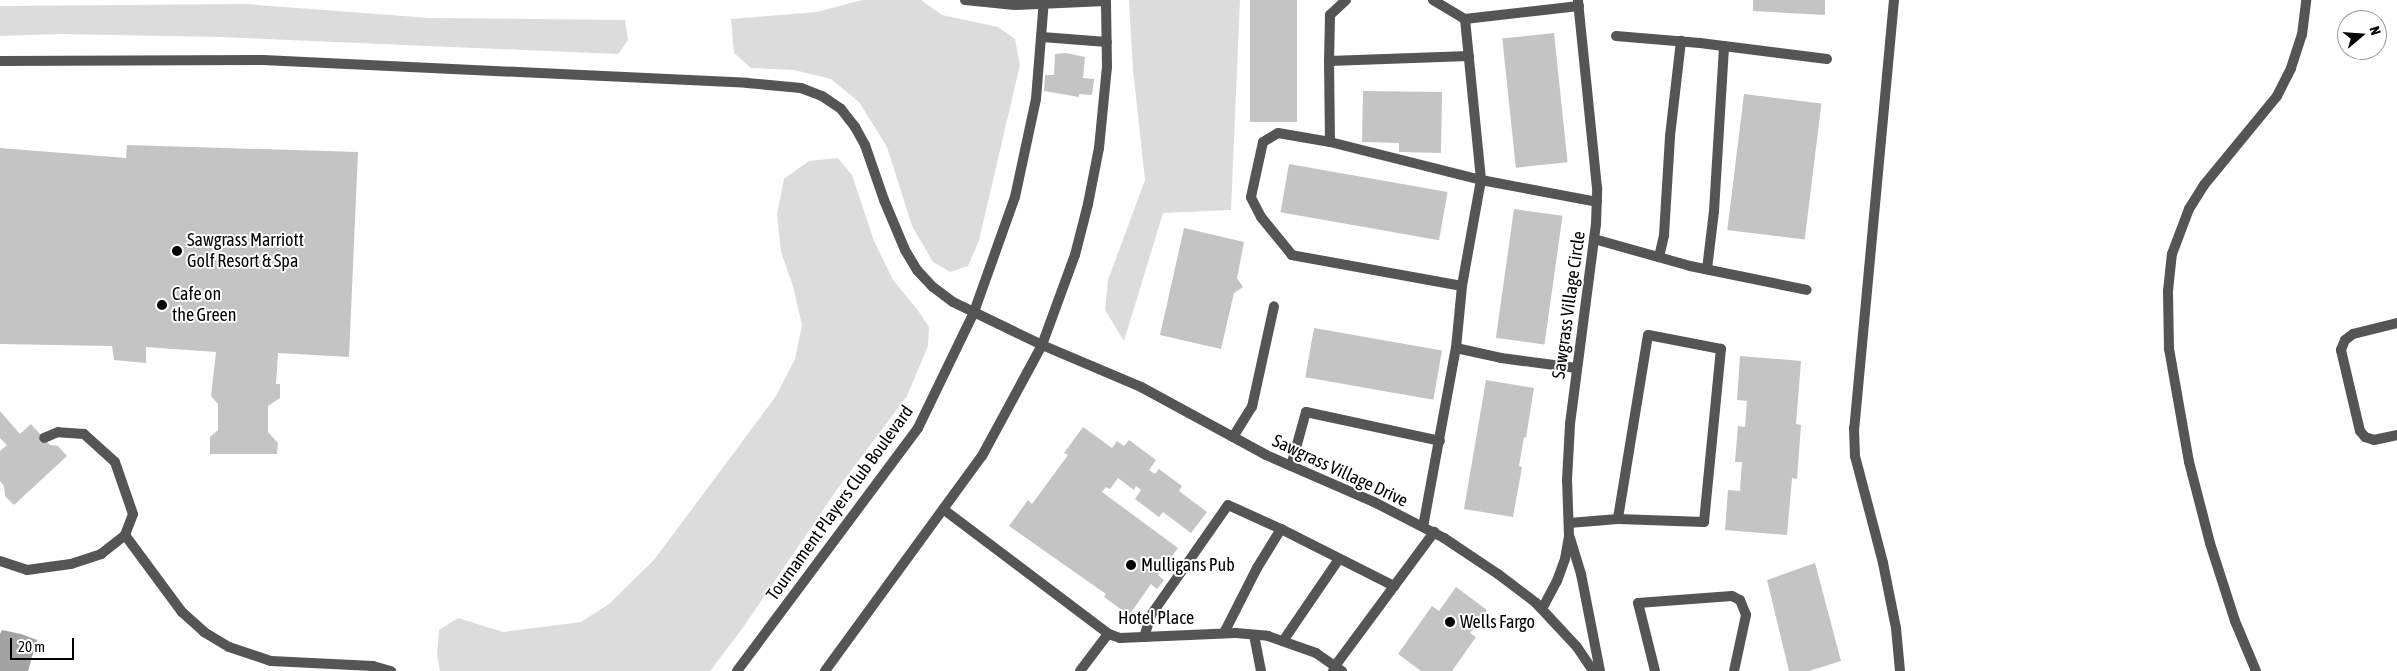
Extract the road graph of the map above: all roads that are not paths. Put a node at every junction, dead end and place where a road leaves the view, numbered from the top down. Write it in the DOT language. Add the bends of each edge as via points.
graph roads {
  1 [pos="965,0"];
  2 [pos="1106,0"];
  3 [pos="1346,0"];
  4 [pos="1433,0"];
  5 [pos="1894,0"];
  6 [pos="2306,0"];
  7 [pos="1045,2"];
  8 [pos="1578,3"];
  9 [pos="1465,19"];
  10 [pos="1616,36"];
  11 [pos="1042,37"];
  12 [pos="1681,41"];
  13 [pos="1106,42"];
  14 [pos="1724,46"];
  15 [pos="1469,56"];
  16 [pos="1827,59"];
  17 [pos="0,60"];
  18 [pos="1328,61"];
  19 [pos="1330,142"];
  20 [pos="1481,180"];
  21 [pos="1597,202"];
  22 [pos="1594,239"];
  23 [pos="1659,257"];
  24 [pos="1707,269"];
  25 [pos="1462,286"];
  26 [pos="1807,290"];
  27 [pos="1274,306"];
  28 [pos="974,312"];
  29 [pos="2397,323"];
  30 [pos="1042,345"];
  31 [pos="1456,348"];
  32 [pos="1576,368"];
  33 [pos="2397,435"];
  34 [pos="1233,437"];
  35 [pos="44,438"];
  36 [pos="1440,441"];
  37 [pos="1291,466"];
  38 [pos="942,509"];
  39 [pos="1618,519"];
  40 [pos="1569,523"];
  41 [pos="1423,527"];
  42 [pos="1282,529"];
  43 [pos="1434,532"];
  44 [pos="125,535"];
  45 [pos="1569,536"];
  46 [pos="1340,559"];
  47 [pos="0,561"];
  48 [pos="1394,586"];
  49 [pos="1542,610"];
  50 [pos="1224,633"];
  51 [pos="1108,634"];
  52 [pos="1254,635"];
  53 [pos="1144,637"];
  54 [pos="1283,641"];
  55 [pos="1337,669"];
  56 [pos="391,671"];
  57 [pos="737,671"];
  58 [pos="825,671"];
  59 [pos="1080,671"];
  60 [pos="1261,671"];
  61 [pos="1593,671"];
  62 [pos="1600,671"];
  63 [pos="1655,671"];
  64 [pos="1734,671"];
  65 [pos="1900,671"];
  66 [pos="2256,671"];
  1 -- 7 [label="street" via="1015,5"];
  2 -- 7 [label="street"];
  2 -- 13 [label="street"];
  3 -- 18 [label="street" via="1330,15"];
  4 -- 9 [label="street"];
  5 -- 65 [label="street" via="1854,428 1855,456 1883,562 1896,628"];
  6 -- 66 [label="street" via="2302,35 2278,96 2204,186 2182,223 2172,254 2168,291 2169,349 2189,462 2235,621"];
  7 -- 11 [label="street, Tournament Players Club Boulevard"];
  8 -- 9 [label="street"];
  8 -- 21 [label="street, Sawgrass Village Circle"];
  9 -- 15 [label="street"];
  10 -- 12 [label="street"];
  11 -- 13 [label="street"];
  11 -- 28 [label="street, Tournament Players Club Boulevard" via="1036,99 1015,197"];
  12 -- 14 [label="street"];
  12 -- 23 [label="street" via="1670,136 1664,235"];
  13 -- 30 [label="street" via="1107,67 1099,148 1088,204 1075,255"];
  14 -- 16 [label="street"];
  14 -- 24 [label="street" via="1714,211"];
  15 -- 18 [label="street"];
  15 -- 20 [label="street"];
  17 -- 28 [label="street, Sawgrass Village Drive" via="263,60 801,88 822,96 841,109 855,127 905,250 917,270 953,302"];
  18 -- 19 [label="street"];
  19 -- 20 [label="street"];
  19 -- 25 [label="street" via="1278,133 1263,142 1251,197 1260,217 1292,256"];
  20 -- 21 [label="street"];
  20 -- 25 [label="street"];
  21 -- 22 [label="street, Sawgrass Village Circle"];
  22 -- 23 [label="street"];
  22 -- 32 [label="street, Sawgrass Village Circle"];
  23 -- 24 [label="street"];
  24 -- 26 [label="street"];
  25 -- 31 [label="street"];
  27 -- 34 [label="street" via="1252,407"];
  28 -- 30 [label="street, Sawgrass Village Drive"];
  28 -- 57 [label="street, Tournament Players Club Boulevard" via="918,428"];
  29 -- 33 [label="street" via="2353,334 2345,340 2341,350 2360,431 2374,440"];
  30 -- 34 [label="street, Sawgrass Village Drive" via="1141,387"];
  30 -- 38 [label="street" via="982,456"];
  31 -- 32 [label="street"];
  31 -- 36 [label="street"];
  32 -- 40 [label="street, Sawgrass Village Circle" via="1569,442"];
  34 -- 37 [label="street, Sawgrass Village Drive"];
  35 -- 44 [label="street" via="58,432 84,434 115,462 133,514"];
  36 -- 37 [label="street" via="1306,412"];
  36 -- 41 [label="street"];
  37 -- 41 [label="street, Sawgrass Village Drive"];
  38 -- 51 [label="street, Hotel Place"];
  38 -- 58 [label="street"];
  39 -- 39 [label="street" via="1704,522 1721,349 1648,336"];
  39 -- 40 [label="street"];
  40 -- 45 [label="street, Sawgrass Village Circle"];
  41 -- 43 [label="street, Sawgrass Village Drive"];
  42 -- 46 [label="street"];
  42 -- 50 [label="street" via="1257,568"];
  42 -- 53 [label="street" via="1228,505 1151,615"];
  43 -- 48 [label="street"];
  43 -- 49 [label="street, Sawgrass Village Drive" via="1498,574"];
  44 -- 47 [label="street" via="101,554 71,564 27,570"];
  44 -- 56 [label="street" via="182,612 204,632 229,647 270,661 373,666"];
  45 -- 49 [label="street, Sawgrass Village Circle" via="1566,559"];
  45 -- 62 [label="street" via="1581,574"];
  46 -- 48 [label="street"];
  46 -- 54 [label="street"];
  48 -- 55 [label="street"];
  49 -- 61 [label="street, Sawgrass Village Drive" via="1577,647"];
  50 -- 52 [label="street, Hotel Place"];
  50 -- 53 [label="street, Hotel Place"];
  51 -- 53 [label="street, Hotel Place" via="1120,638"];
  51 -- 59 [label="street"];
  52 -- 54 [label="street, Hotel Place"];
  52 -- 60 [label="street"];
  54 -- 55 [label="street, Hotel Place" via="1316,653"];
  63 -- 64 [label="street" via="1638,603 1732,596 1740,600 1746,615"];
}
